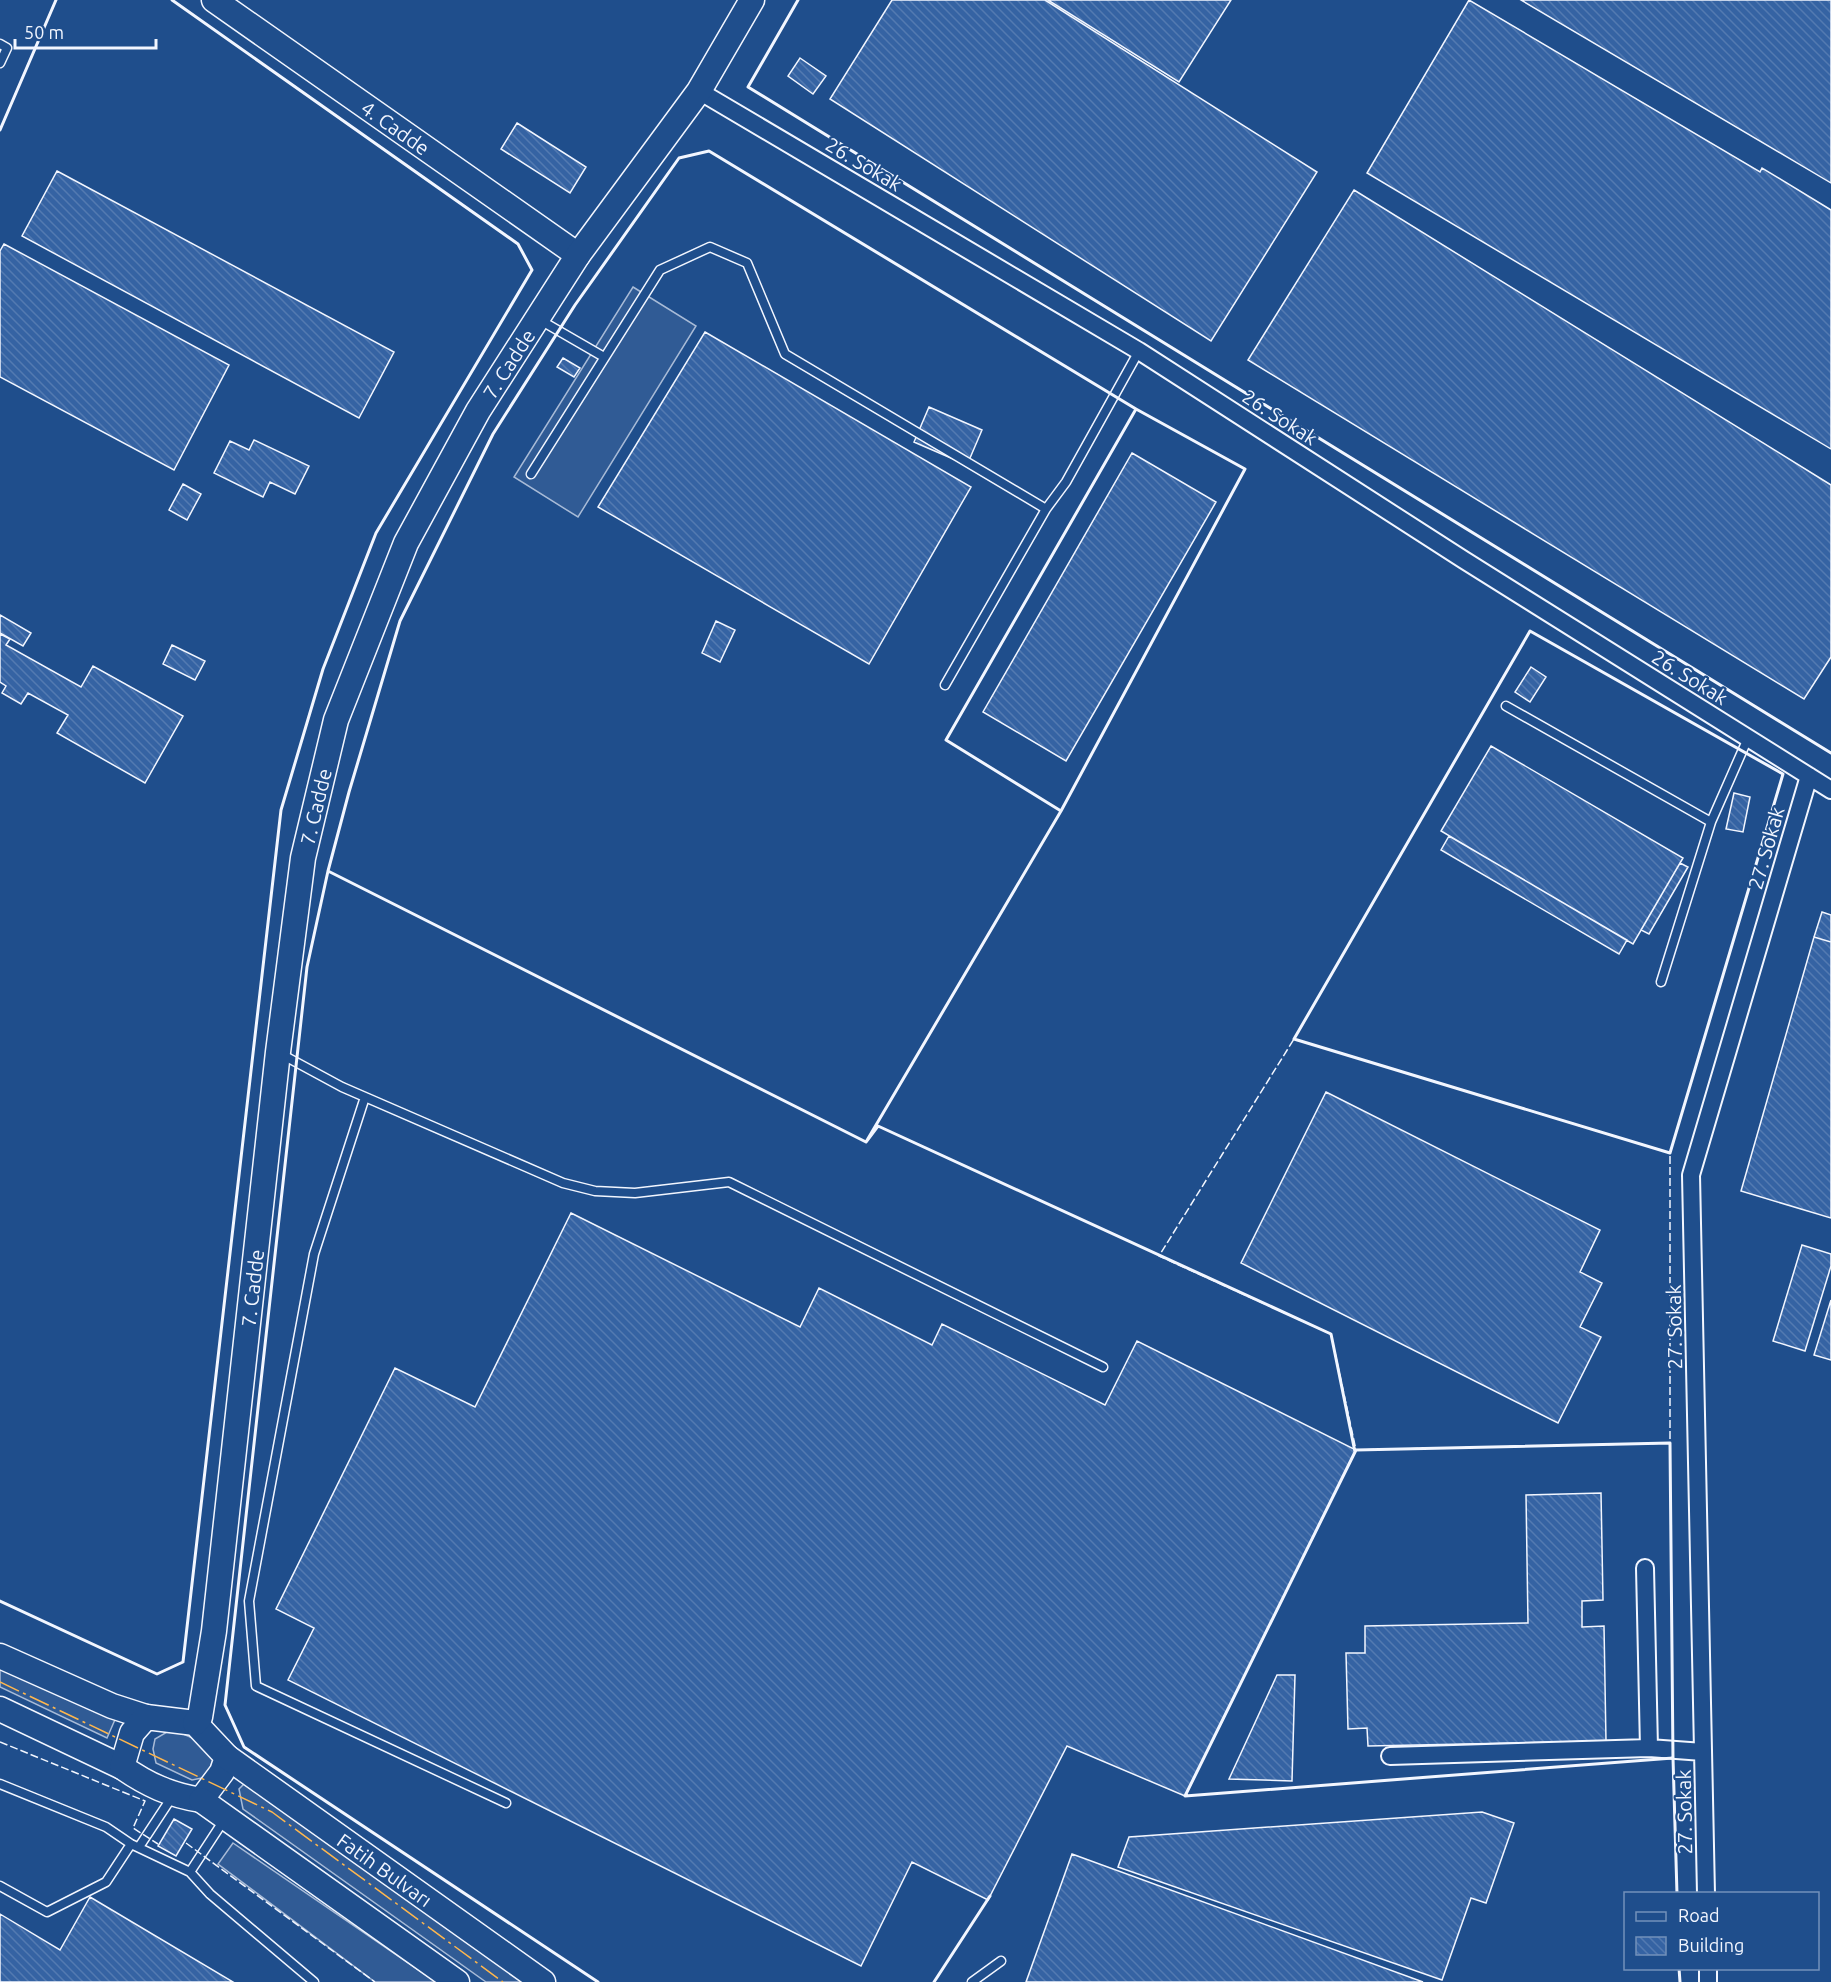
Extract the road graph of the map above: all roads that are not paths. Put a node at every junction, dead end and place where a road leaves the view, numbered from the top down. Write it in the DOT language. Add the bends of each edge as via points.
graph roads {
  1 [pos="214,0"];
  2 [pos="753,0"];
  3 [pos="0,44"];
  4 [pos="0,63"];
  5 [pos="699,91"];
  6 [pos="578,255"];
  7 [pos="537,318"];
  8 [pos="1139,351"];
  9 [pos="604,357"];
  10 [pos="531,474"];
  11 [pos="1046,509"];
  12 [pos="945,685"];
  13 [pos="1506,706"];
  14 [pos="1748,738"];
  15 [pos="1809,776"];
  16 [pos="1831,790"];
  17 [pos="1711,822"];
  18 [pos="1661,982"];
  19 [pos="278,1052"];
  20 [pos="365,1097"];
  21 [pos="1103,1367"];
  22 [pos="1645,1568"];
  23 [pos="2,1657"];
  24 [pos="0,1709"];
  25 [pos="146,1717"];
  26 [pos="195,1723"];
  27 [pos="1648,1748"];
  28 [pos="1703,1752"];
  29 [pos="1390,1756"];
  30 [pos="227,1757"];
  31 [pos="122,1767"];
  32 [pos="0,1784"];
  33 [pos="170,1795"];
  34 [pos="201,1800"];
  35 [pos="506,1803"];
  36 [pos="225,1818"];
  37 [pos="135,1846"];
  38 [pos="190,1872"];
  39 [pos="0,1886"];
  40 [pos="1706,1892"];
  41 [pos="1000,1961"];
  42 [pos="314,1982"];
  43 [pos="457,1982"];
  44 [pos="543,1982"];
  45 [pos="972,1982"];
  1 -- 6 [label="street, 4. Cadde"];
  2 -- 5 [label="street, 7. Cadde"];
  3 -- 4 [label="lane" via="7,48"];
  5 -- 6 [label="street, 7. Cadde"];
  5 -- 8 [label="street, 26. Sokak"];
  6 -- 7 [label="street, 7. Cadde"];
  7 -- 9 [label="lane"];
  7 -- 19 [label="street, 7. Cadde" via="478,411 406,543 336,720 303,858"];
  8 -- 11 [label="lane" via="1066,482"];
  8 -- 14 [label="street, 26. Sokak"];
  9 -- 10 [label="lane"];
  9 -- 11 [label="lane" via="660,270 710,248 747,263 785,354"];
  11 -- 12 [label="lane"];
  13 -- 17 [label="lane"];
  14 -- 15 [label="street, 26. Sokak"];
  14 -- 17 [label="lane"];
  15 -- 16 [label="street, 26. Sokak"];
  15 -- 28 [label="street, 27. Sokak" via="1691,1175"];
  17 -- 18 [label="lane"];
  19 -- 20 [label="lane"];
  19 -- 26 [label="street, 7. Cadde" via="214,1631 200,1717"];
  20 -- 21 [label="lane" via="563,1183 595,1191 635,1193 729,1182"];
  20 -- 35 [label="lane" via="314,1254 249,1601 256,1686"];
  22 -- 27 [label="street"];
  23 -- 25 [label="street"];
  24 -- 31 [label="street"];
  25 -- 26 [label="street"];
  25 -- 31 [label="street" via="132,1733"];
  26 -- 30 [label="street, Fatih Bulvarı"];
  27 -- 28 [label="street"];
  27 -- 29 [label="street"];
  28 -- 40 [label="street, 27. Sokak"];
  30 -- 34 [label="street" via="222,1772"];
  30 -- 44 [label="street, Fatih Bulvarı"];
  31 -- 33 [label="street"];
  32 -- 37 [label="lane" via="106,1827"];
  33 -- 34 [label="street"];
  33 -- 37 [label="lane"];
  34 -- 36 [label="street"];
  36 -- 38 [label="lane"];
  36 -- 43 [label="street"];
  37 -- 38 [label="lane"];
  37 -- 39 [label="lane" via="106,1882 47,1912"];
  38 -- 42 [label="lane" via="210,1894"];
  41 -- 45 [label="lane"];
}
